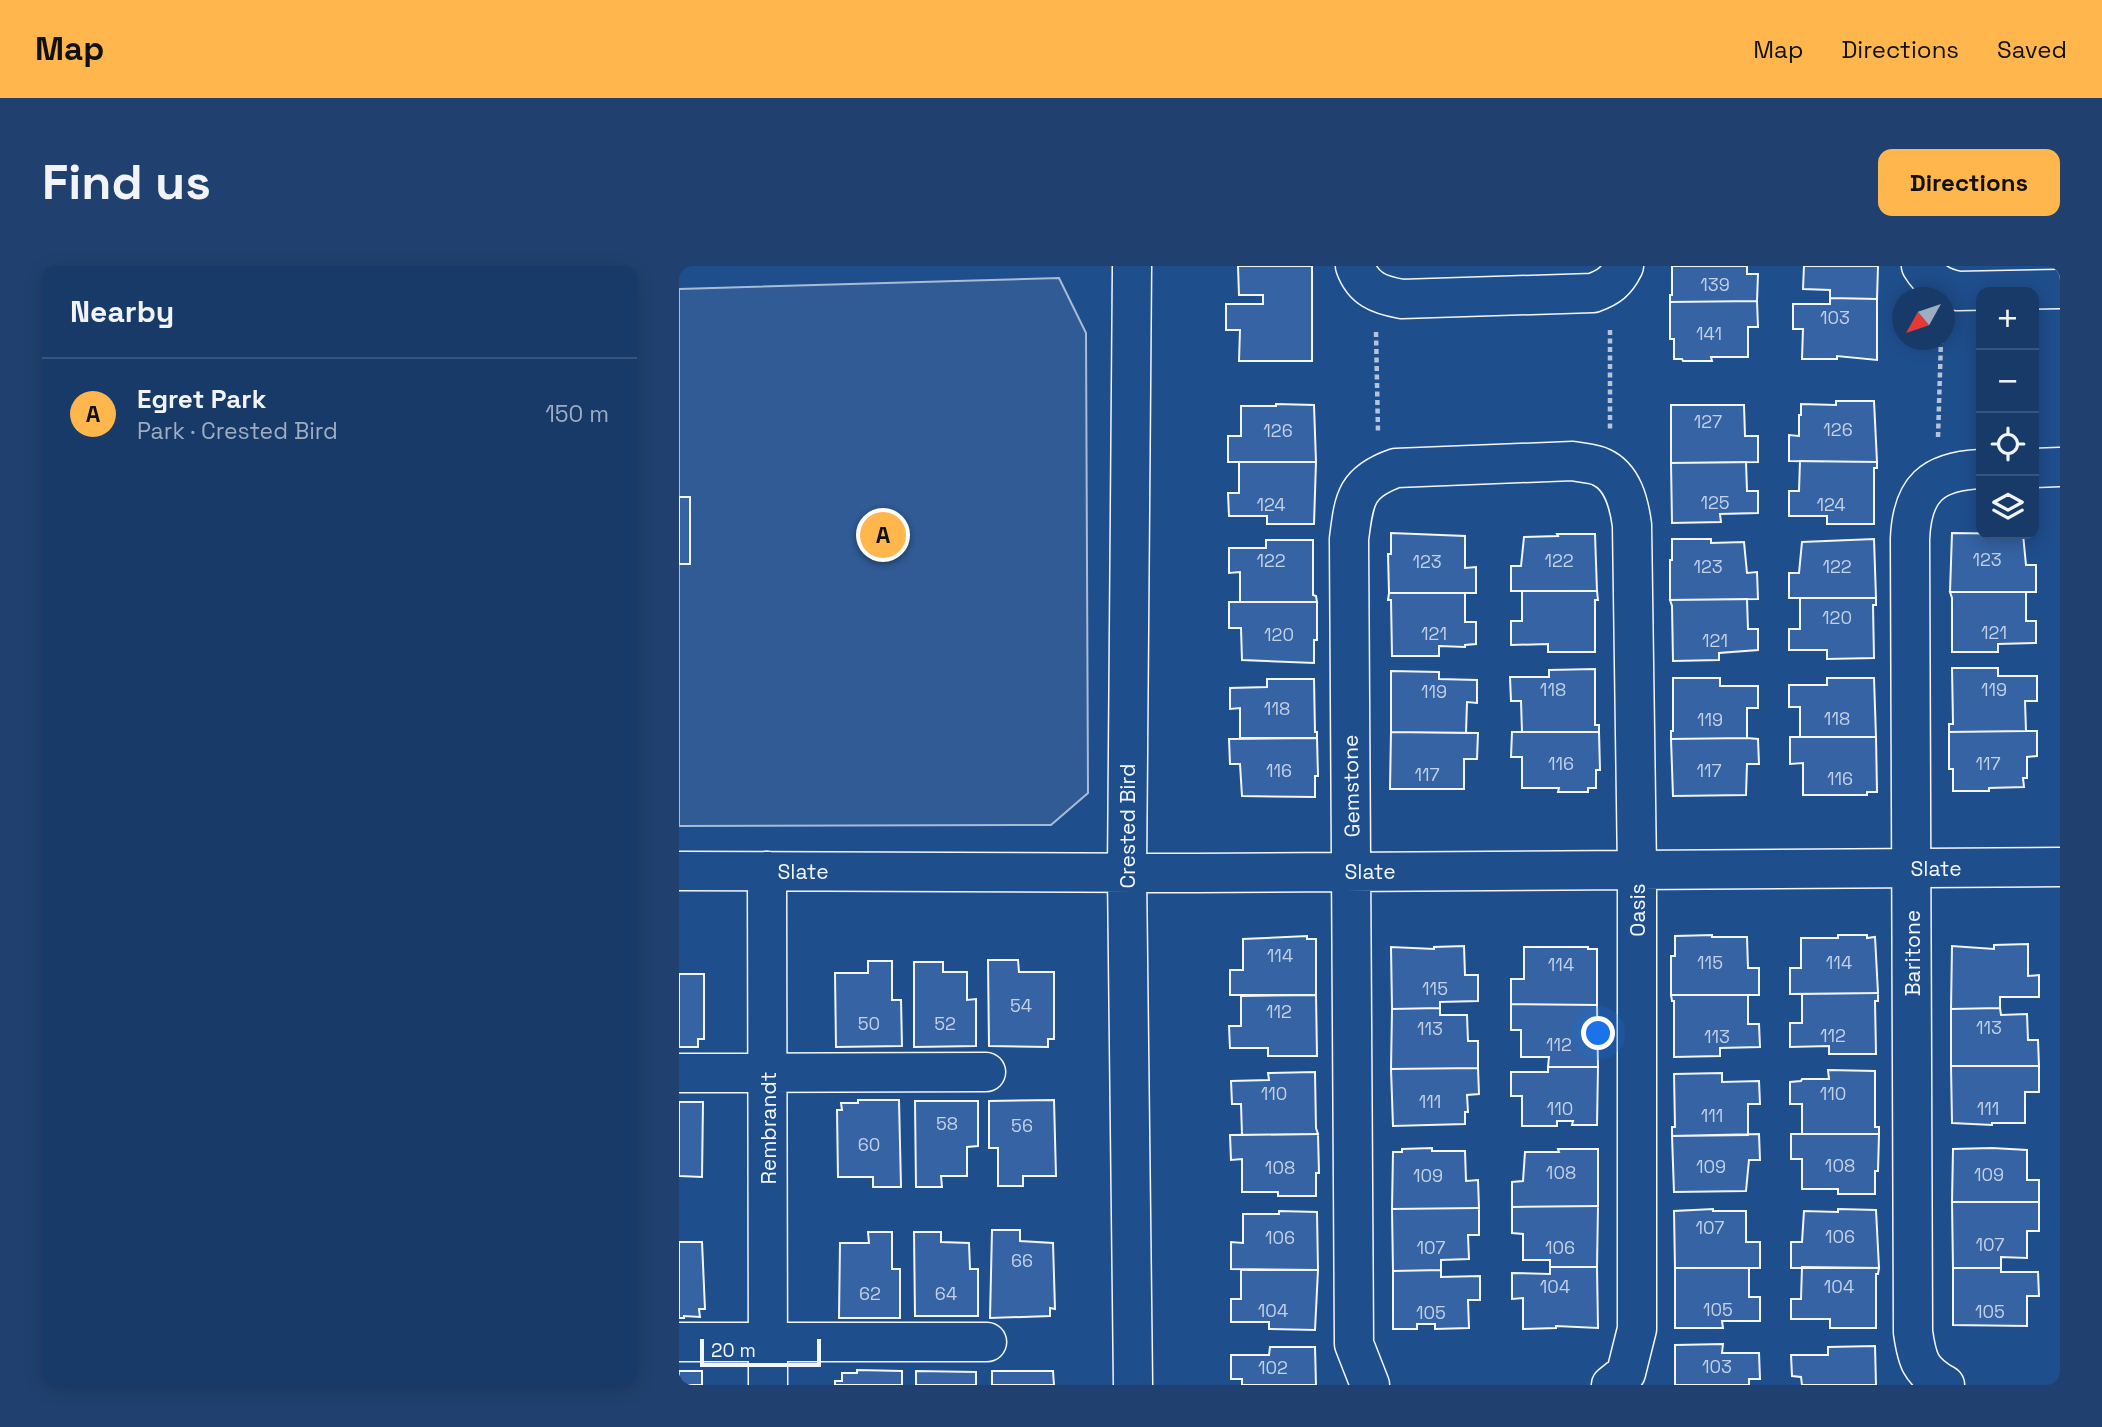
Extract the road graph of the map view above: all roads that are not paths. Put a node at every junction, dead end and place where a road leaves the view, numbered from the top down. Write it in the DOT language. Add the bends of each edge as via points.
graph roads {
  1 [pos="1132,266"];
  2 [pos="1921,266"];
  3 [pos="1617,276"];
  4 [pos="1365,279"];
  5 [pos="2060,289"];
  6 [pos="2060,467"];
  7 [pos="2039,468"];
  8 [pos="1976,469"];
  9 [pos="1378,475"];
  10 [pos="2060,867"];
  11 [pos="1912,868"];
  12 [pos="1637,870"];
  13 [pos="679,871"];
  14 [pos="767,871"];
  15 [pos="1352,872"];
  16 [pos="1126,873"];
  17 [pos="768,1072"];
  18 [pos="986,1072"];
  19 [pos="679,1073"];
  20 [pos="679,1342"];
  21 [pos="768,1342"];
  22 [pos="987,1342"];
  23 [pos="768,1385"];
  24 [pos="1133,1385"];
  25 [pos="1370,1385"];
  26 [pos="1611,1385"];
  27 [pos="1945,1385"];
  1 -- 16 [label="street, Crested Bird"];
  2 -- 5 [label="street" via="1942,288 1958,291"];
  3 -- 4 [label="street" via="1593,293 1402,299"];
  6 -- 7 [label="street"];
  8 -- 11 [label="street, Baritone" via="1937,478 1920,494 1911,518"];
  9 -- 12 [label="street, Oasis" via="1396,468 1573,461 1601,467 1619,482 1632,525"];
  9 -- 15 [label="street, Gemstone" via="1368,481 1353,504 1349,538"];
  10 -- 11 [label="street, Slate"];
  11 -- 12 [label="street, Slate"];
  11 -- 27 [label="street, Baritone" via="1913,1332 1916,1357 1930,1376"];
  12 -- 15 [label="street, Slate"];
  12 -- 26 [label="street, Oasis" via="1637,1329 1626,1373"];
  13 -- 14 [label="street, Slate"];
  14 -- 16 [label="street, Slate"];
  14 -- 17 [label="street, Rembrandt"];
  15 -- 16 [label="street, Slate"];
  15 -- 25 [label="street, Gemstone" via="1354,1345"];
  16 -- 24 [label="street, Crested Bird"];
  17 -- 18 [label="street"];
  17 -- 19 [label="street"];
  17 -- 21 [label="street, Rembrandt"];
  20 -- 21 [label="street"];
  21 -- 22 [label="street"];
  21 -- 23 [label="street, Rembrandt"];
}
